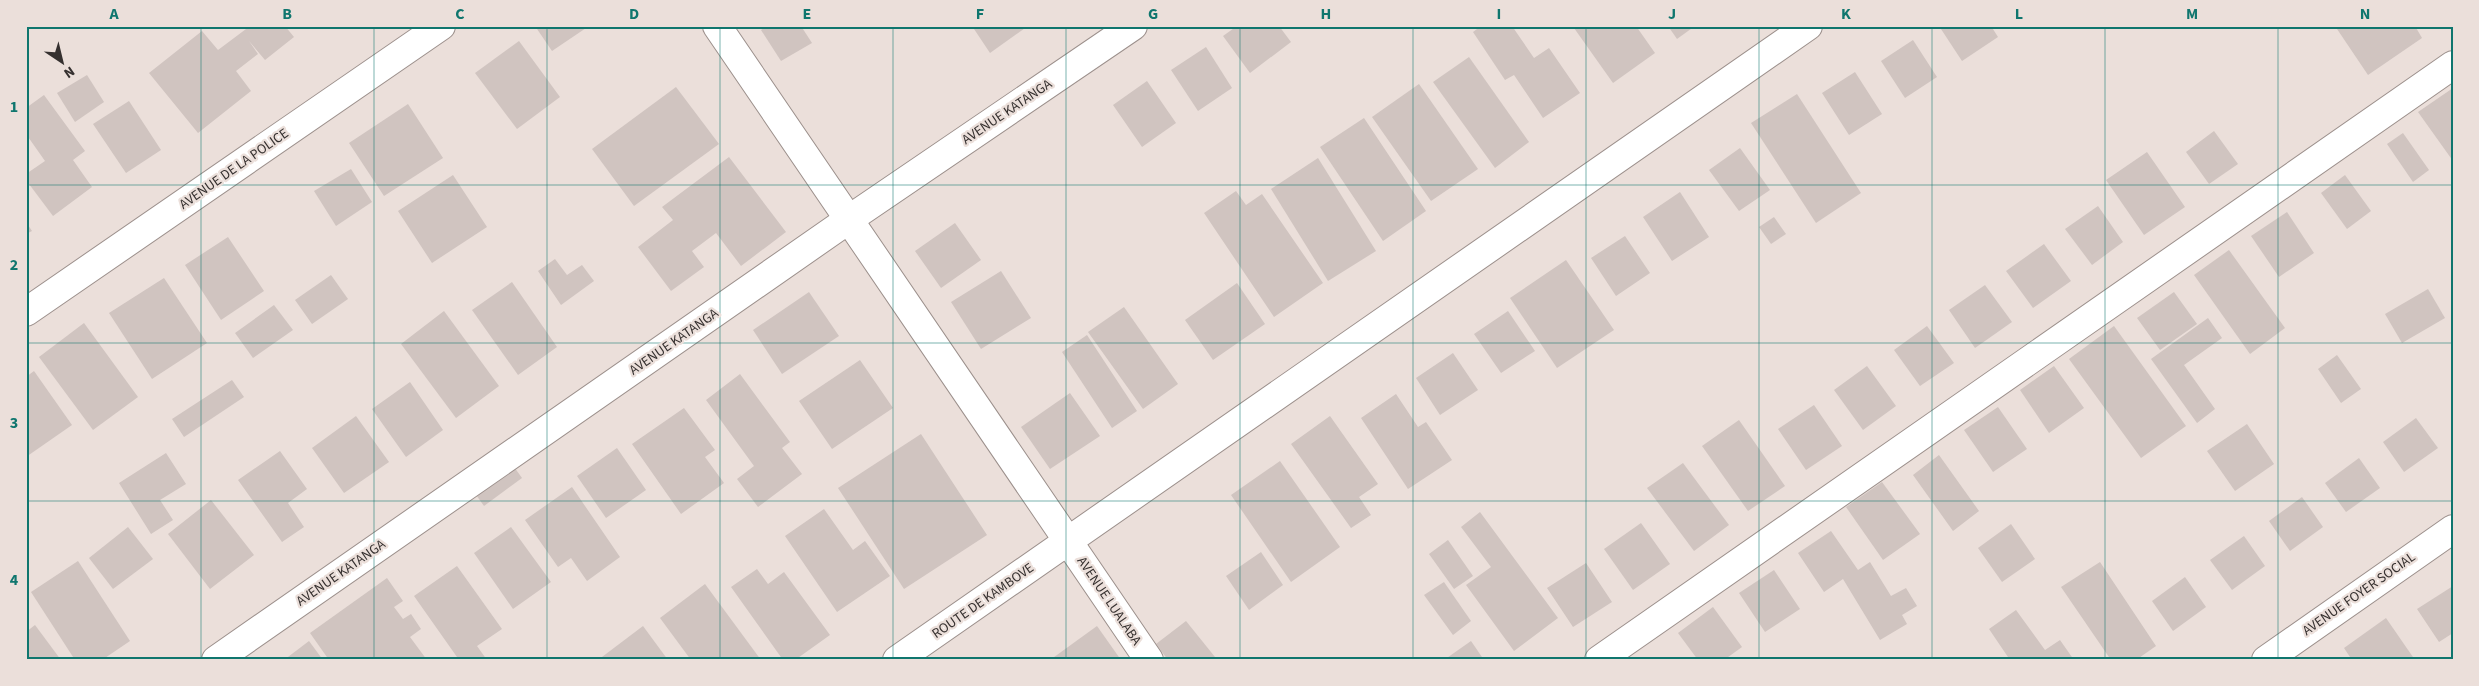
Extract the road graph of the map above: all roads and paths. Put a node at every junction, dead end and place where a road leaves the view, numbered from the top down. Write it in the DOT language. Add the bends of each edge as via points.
graph roads {
  1 [pos="441,26"];
  2 [pos="717,26"];
  3 [pos="1133,26"];
  4 [pos="1808,26"];
  5 [pos="2453,65"];
  6 [pos="848,220"];
  7 [pos="26,312"];
  8 [pos="2453,529"];
  9 [pos="1068,542"];
  10 [pos="216,660"];
  11 [pos="897,660"];
  12 [pos="1149,660"];
  13 [pos="1599,660"];
  14 [pos="2266,660"];
  1 -- 7 [label="street, AVENUE DE LA POLICE"];
  2 -- 6 [label="street, AVENUE LUALABA"];
  3 -- 6 [label="street, AVENUE KATANGA"];
  4 -- 9 [label="street, ROUTE DE KAMBOVE"];
  5 -- 13 [label="street"];
  6 -- 9 [label="street, AVENUE LUALABA"];
  6 -- 10 [label="street, AVENUE KATANGA"];
  8 -- 14 [label="street, AVENUE FOYER SOCIAL"];
  9 -- 11 [label="street, ROUTE DE KAMBOVE"];
  9 -- 12 [label="street, AVENUE LUALABA"];
}
